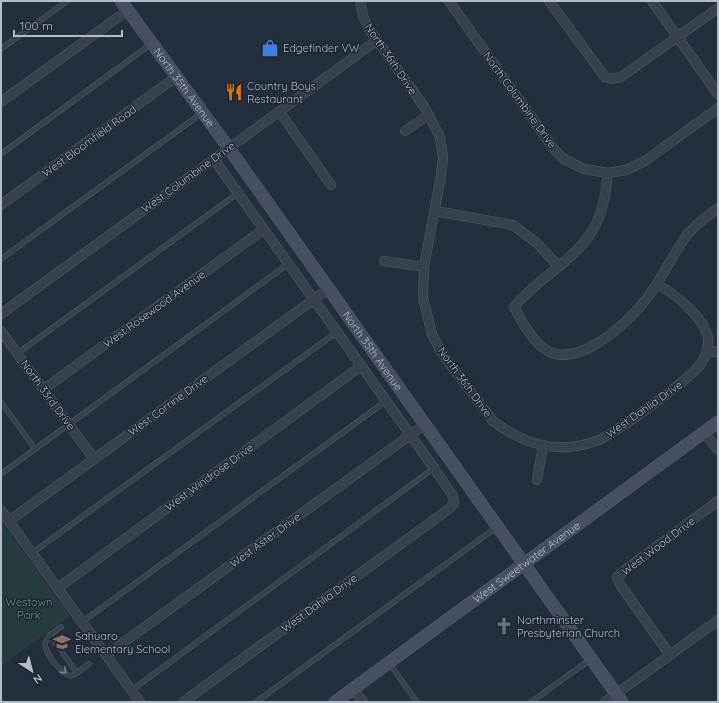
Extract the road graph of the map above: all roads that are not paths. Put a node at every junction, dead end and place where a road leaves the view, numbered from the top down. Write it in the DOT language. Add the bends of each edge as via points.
graph roads {
  1 [pos="67,1"];
  2 [pos="360,1"];
  3 [pos="449,1"];
  4 [pos="548,1"];
  5 [pos="652,1"];
  6 [pos="124,6"];
  7 [pos="718,8"];
  8 [pos="678,36"];
  9 [pos="376,41"];
  10 [pos="152,44"];
  11 [pos="1,49"];
  12 [pos="177,76"];
  13 [pos="718,94"];
  14 [pos="1,102"];
  15 [pos="718,108"];
  16 [pos="279,111"];
  17 [pos="202,112"];
  18 [pos="428,115"];
  19 [pos="406,131"];
  20 [pos="228,148"];
  21 [pos="1,154"];
  22 [pos="213,158"];
  23 [pos="608,173"];
  24 [pos="331,184"];
  25 [pos="238,193"];
  26 [pos="1,205"];
  27 [pos="718,208"];
  28 [pos="435,211"];
  29 [pos="264,229"];
  30 [pos="1,259"];
  31 [pos="384,261"];
  32 [pos="288,264"];
  33 [pos="558,266"];
  34 [pos="424,267"];
  35 [pos="658,284"];
  36 [pos="328,289"];
  37 [pos="313,299"];
  38 [pos="1,314"];
  39 [pos="1,331"];
  40 [pos="337,332"];
  41 [pos="707,351"];
  42 [pos="718,352"];
  43 [pos="18,353"];
  44 [pos="361,366"];
  45 [pos="44,389"];
  46 [pos="386,400"];
  47 [pos="1,402"];
  48 [pos="718,422"];
  49 [pos="70,425"];
  50 [pos="424,425"];
  51 [pos="704,432"];
  52 [pos="410,435"];
  53 [pos="543,445"];
  54 [pos="35,449"];
  55 [pos="718,450"];
  56 [pos="94,459"];
  57 [pos="434,468"];
  58 [pos="1,474"];
  59 [pos="537,480"];
  60 [pos="718,501"];
  61 [pos="454,503"];
  62 [pos="1,510"];
  63 [pos="9,521"];
  64 [pos="497,526"];
  65 [pos="32,553"];
  66 [pos="524,564"];
  67 [pos="58,588"];
  68 [pos="718,620"];
  69 [pos="82,622"];
  70 [pos="61,627"];
  71 [pos="50,635"];
  72 [pos="106,655"];
  73 [pos="670,655"];
  74 [pos="591,658"];
  75 [pos="389,663"];
  76 [pos="89,664"];
  77 [pos="77,673"];
  78 [pos="353,688"];
  79 [pos="132,690"];
  80 [pos="619,698"];
  81 [pos="140,702"];
  82 [pos="183,702"];
  83 [pos="256,702"];
  84 [pos="334,702"];
  85 [pos="362,702"];
  86 [pos="417,702"];
  87 [pos="531,702"];
  88 [pos="605,702"];
  1 -- 11 [label="lane"];
  2 -- 9 [label="street, North 36th Drive" via="363,16"];
  3 -- 23 [label="street, North Columbine Drive" via="562,158 584,170"];
  4 -- 8 [label="street" via="605,77 612,79 621,77"];
  5 -- 8 [label="street"];
  6 -- 10 [label="main road, North 35th Avenue"];
  6 -- 14 [label="street"];
  7 -- 8 [label="street"];
  8 -- 13 [label="street"];
  9 -- 16 [label="street, West Columbine Drive"];
  9 -- 18 [label="street, North 36th Drive"];
  10 -- 12 [label="main road, North 35th Avenue"];
  10 -- 21 [label="lane"];
  12 -- 17 [label="main road, North 35th Avenue"];
  12 -- 26 [label="street, West Bloomfield Road"];
  15 -- 23 [label="street" via="645,161 626,170"];
  16 -- 20 [label="street, West Columbine Drive"];
  16 -- 24 [label="street"];
  17 -- 20 [label="main road, North 35th Avenue"];
  17 -- 30 [label="lane"];
  18 -- 19 [label="street"];
  18 -- 28 [label="street, North 36th Drive" via="440,137 443,158"];
  20 -- 22 [label="street, West Columbine Drive"];
  20 -- 36 [label="main road, North 35th Avenue"];
  22 -- 25 [label="street, North 35th Avenue"];
  22 -- 38 [label="street, West Columbine Drive"];
  23 -- 33 [label="street" via="605,199 596,224 579,246"];
  25 -- 29 [label="street, North 35th Avenue"];
  25 -- 43 [label="lane"];
  27 -- 35 [label="street" via="687,235"];
  28 -- 33 [label="street" via="513,225 538,244"];
  28 -- 34 [label="street, North 36th Drive"];
  29 -- 32 [label="street, North 35th Avenue"];
  29 -- 45 [label="street, West Rosewood Avenue"];
  31 -- 34 [label="street"];
  32 -- 37 [label="street, North 35th Avenue"];
  32 -- 49 [label="lane"];
  33 -- 35 [label="street" via="514,307 543,348 559,354 569,355 594,346 626,320"];
  34 -- 53 [label="street, North 36th Drive" via="425,311 441,352 493,421 530,442"];
  35 -- 41 [label="street" via="700,321 708,339"];
  36 -- 37 [label="street, West Corrine Drive"];
  36 -- 50 [label="main road, North 35th Avenue"];
  37 -- 40 [label="street, North 35th Avenue"];
  37 -- 56 [label="street, West Corrine Drive"];
  39 -- 43 [label="street, North 33rd Drive"];
  40 -- 44 [label="street, North 35th Avenue"];
  40 -- 65 [label="lane"];
  41 -- 42 [label="street"];
  41 -- 53 [label="street, West Dahlia Drive" via="702,362 689,377 609,434 587,444 569,447"];
  43 -- 45 [label="street, North 33rd Drive"];
  44 -- 46 [label="street, North 35th Avenue"];
  44 -- 67 [label="street, West Windrose Drive"];
  45 -- 49 [label="street, North 33rd Drive"];
  46 -- 52 [label="street, North 35th Avenue"];
  46 -- 69 [label="lane"];
  47 -- 54 [label="lane"];
  48 -- 51 [label="main road, West Sweetwater Avenue"];
  49 -- 54 [label="lane"];
  49 -- 56 [label="street, North 33rd Drive"];
  50 -- 52 [label="street, West Aster Drive"];
  50 -- 64 [label="main road, North 35th Avenue"];
  51 -- 55 [label="street"];
  51 -- 66 [label="main road, West Sweetwater Avenue"];
  52 -- 57 [label="street, North 35th Avenue"];
  52 -- 72 [label="street, West Aster Drive"];
  53 -- 59 [label="street"];
  54 -- 58 [label="lane"];
  56 -- 63 [label="street, West Corrine Drive"];
  57 -- 61 [label="street, North 35th Avenue" via="453,496"];
  57 -- 79 [label="lane"];
  60 -- 73 [label="street, West Wood Drive" via="617,577"];
  61 -- 82 [label="street, West Dahlia Drive"];
  62 -- 63 [label="street"];
  63 -- 65 [label="street"];
  64 -- 66 [label="main road, North 35th Avenue"];
  64 -- 83 [label="lane"];
  65 -- 67 [label="street"];
  66 -- 74 [label="main road, North 35th Avenue"];
  66 -- 75 [label="main road, West Sweetwater Avenue"];
  67 -- 69 [label="street"];
  68 -- 73 [label="street"];
  69 -- 72 [label="street"];
  70 -- 71 [label="lane"];
  71 -- 77 [label="lane"];
  71 -- 77 [label="lane, one-way" via="46,639 45,647 50,656 62,672 70,676"];
  72 -- 79 [label="street"];
  73 -- 80 [label="street"];
  74 -- 80 [label="main road, North 35th Avenue"];
  74 -- 87 [label="lane"];
  75 -- 78 [label="main road, West Sweetwater Avenue"];
  75 -- 86 [label="lane"];
  76 -- 77 [label="lane"];
  78 -- 84 [label="main road, West Sweetwater Avenue"];
  78 -- 85 [label="street"];
  79 -- 81 [label="street"];
  80 -- 88 [label="street"];
}
